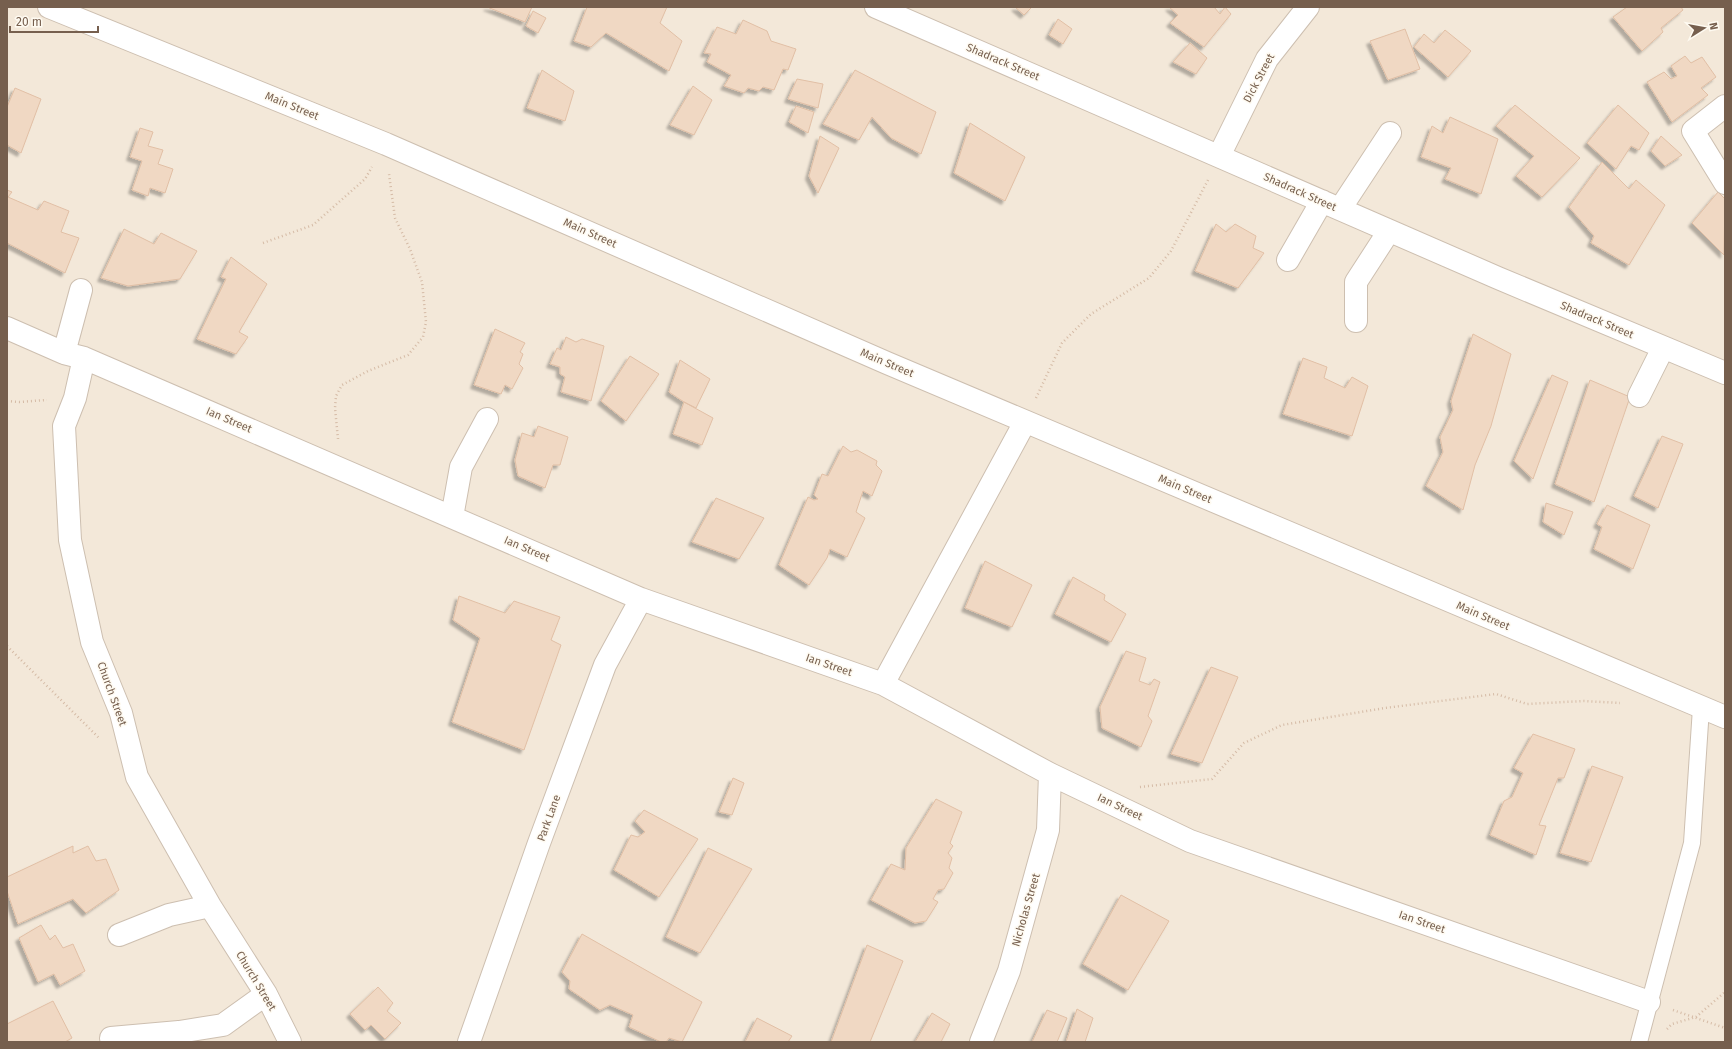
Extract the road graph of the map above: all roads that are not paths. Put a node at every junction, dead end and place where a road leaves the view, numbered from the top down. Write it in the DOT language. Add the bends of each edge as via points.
graph roads {
  1 [pos="49,7"];
  2 [pos="876,7"];
  3 [pos="1308,7"];
  4 [pos="1725,106"];
  5 [pos="1390,133"];
  6 [pos="1219,156"];
  7 [pos="1725,183"];
  8 [pos="1331,205"];
  9 [pos="1389,231"];
  10 [pos="1288,260"];
  11 [pos="81,290"];
  12 [pos="1356,321"];
  13 [pos="7,328"];
  14 [pos="1663,348"];
  15 [pos="74,355"];
  16 [pos="1725,373"];
  17 [pos="1639,396"];
  18 [pos="487,419"];
  19 [pos="1025,422"];
  20 [pos="452,517"];
  21 [pos="641,599"];
  22 [pos="883,684"];
  23 [pos="1701,708"];
  24 [pos="1725,717"];
  25 [pos="1050,774"];
  26 [pos="210,906"];
  27 [pos="119,935"];
  28 [pos="266,994"];
  29 [pos="1649,1002"];
  30 [pos="111,1038"];
  31 [pos="290,1042"];
  32 [pos="469,1042"];
  33 [pos="981,1042"];
  34 [pos="1639,1042"];
  1 -- 19 [label="street, Main Street" via="386,144"];
  2 -- 6 [label="street, Shadrack Street"];
  3 -- 6 [label="street, Dick Street" via="1266,59"];
  4 -- 7 [label="street" via="1693,131"];
  5 -- 8 [label="street"];
  6 -- 8 [label="street, Shadrack Street"];
  8 -- 9 [label="street, Shadrack Street"];
  8 -- 10 [label="street"];
  9 -- 12 [label="street" via="1356,282"];
  9 -- 14 [label="street, Shadrack Street"];
  11 -- 15 [label="street, Church Street"];
  13 -- 15 [label="street, Ian Street"];
  14 -- 16 [label="street, Shadrack Street"];
  14 -- 17 [label="street"];
  15 -- 20 [label="street, Ian Street"];
  15 -- 26 [label="street, Church Street" via="75,398 64,426 70,540 92,642 121,712 137,777"];
  18 -- 20 [label="street" via="461,466"];
  19 -- 22 [label="street"];
  19 -- 23 [label="street, Main Street"];
  20 -- 21 [label="street, Ian Street"];
  21 -- 22 [label="street, Ian Street"];
  21 -- 32 [label="street, Park Lane" via="605,665 536,850"];
  22 -- 25 [label="street, Ian Street"];
  23 -- 24 [label="street, Main Street"];
  23 -- 29 [label="lane" via="1692,843"];
  25 -- 29 [label="street, Ian Street" via="1190,841"];
  25 -- 33 [label="street, Nicholas Street" via="1048,830 1009,971"];
  26 -- 27 [label="street" via="169,915"];
  26 -- 28 [label="street, Church Street"];
  28 -- 30 [label="street" via="223,1025"];
  28 -- 31 [label="street, Church Street"];
  29 -- 34 [label="lane"];
}
